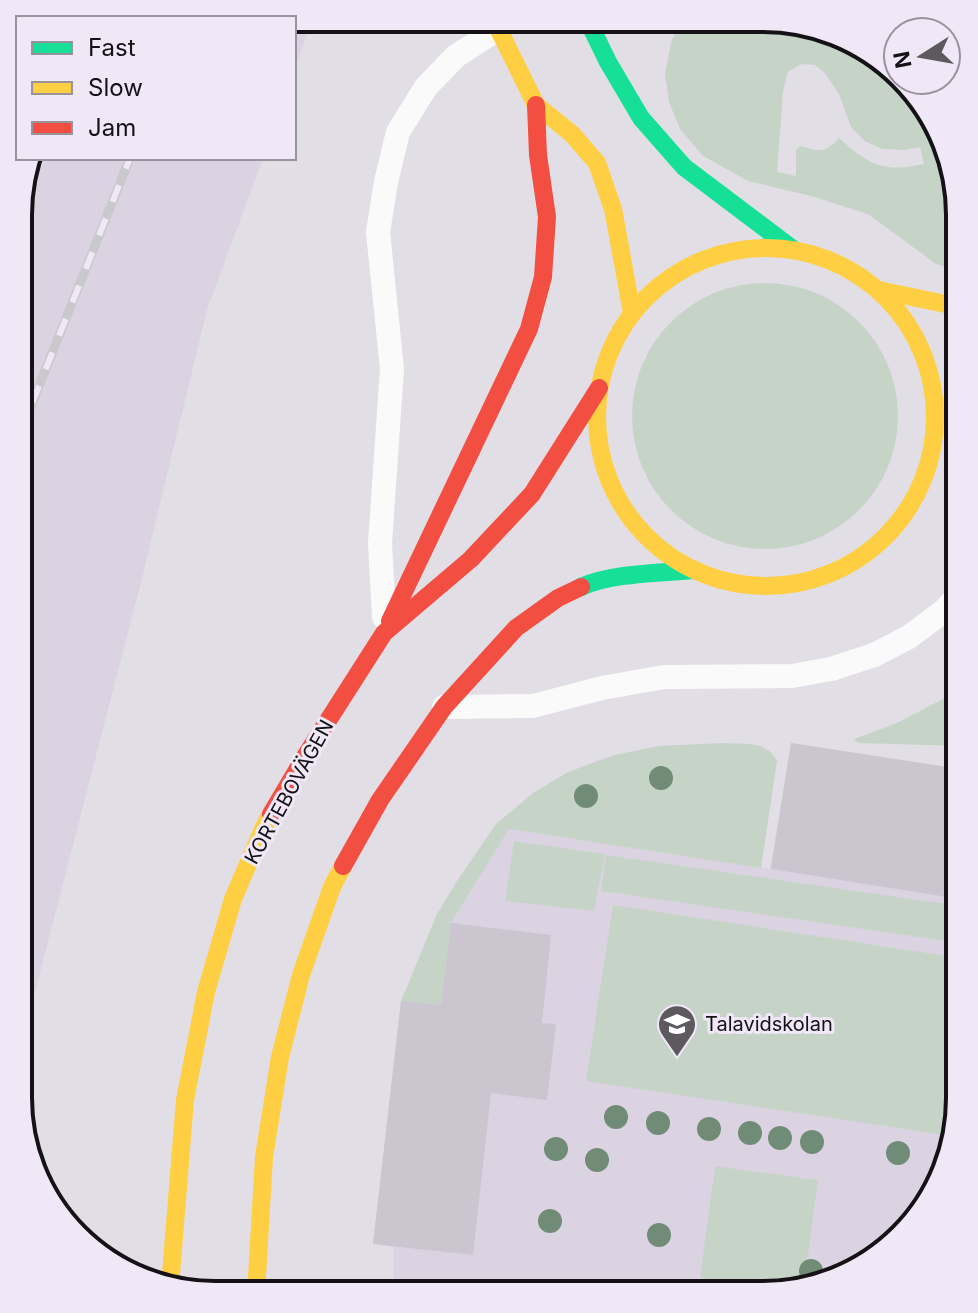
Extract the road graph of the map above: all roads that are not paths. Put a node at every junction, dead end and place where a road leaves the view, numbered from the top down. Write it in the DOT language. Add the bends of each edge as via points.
graph roads {
  1 [pos="489,32"];
  2 [pos="500,32"];
  3 [pos="593,32"];
  4 [pos="536,105"];
  5 [pos="794,250"];
  6 [pos="878,290"];
  7 [pos="946,304"];
  8 [pos="632,313"];
  9 [pos="599,388"];
  10 [pos="943,471"];
  11 [pos="922,481"];
  12 [pos="694,570"];
  13 [pos="946,609"];
  14 [pos="384,633"];
  15 [pos="444,707"];
  16 [pos="171,1276"];
  17 [pos="257,1281"];
  1 -- 14 [label="lane" via="426,87 398,132 386,182 378,232 392,369 380,543"];
  2 -- 4 [label="street"];
  3 -- 5 [label="street" via="641,118 684,167"];
  4 -- 8 [label="street" via="597,163 613,209"];
  4 -- 14 [label="street" via="547,217 543,277 529,329"];
  5 -- 6 [label="street" via="840,264"];
  5 -- 8 [label="street" via="768,247 716,255 670,277"];
  6 -- 7 [label="street"];
  6 -- 11 [label="street" via="908,325 930,379 936,413"];
  8 -- 9 [label="street" via="611,349"];
  9 -- 12 [label="street" via="597,425 616,495 637,526"];
  9 -- 14 [label="street, KORTEBOVÄGEN" via="532,494 471,559"];
  10 -- 11 [label="street"];
  11 -- 12 [label="street" via="885,538 827,575 760,586"];
  12 -- 15 [label="street" via="588,584 558,598 516,628"];
  13 -- 15 [label="lane" via="909,637 831,669 792,676 664,677 533,706"];
  14 -- 16 [label="street, KORTEBOVÄGEN" via="284,792 233,899 206,992 185,1100"];
  15 -- 17 [label="street" via="380,800 332,887 301,975 280,1057 264,1157"];
}
